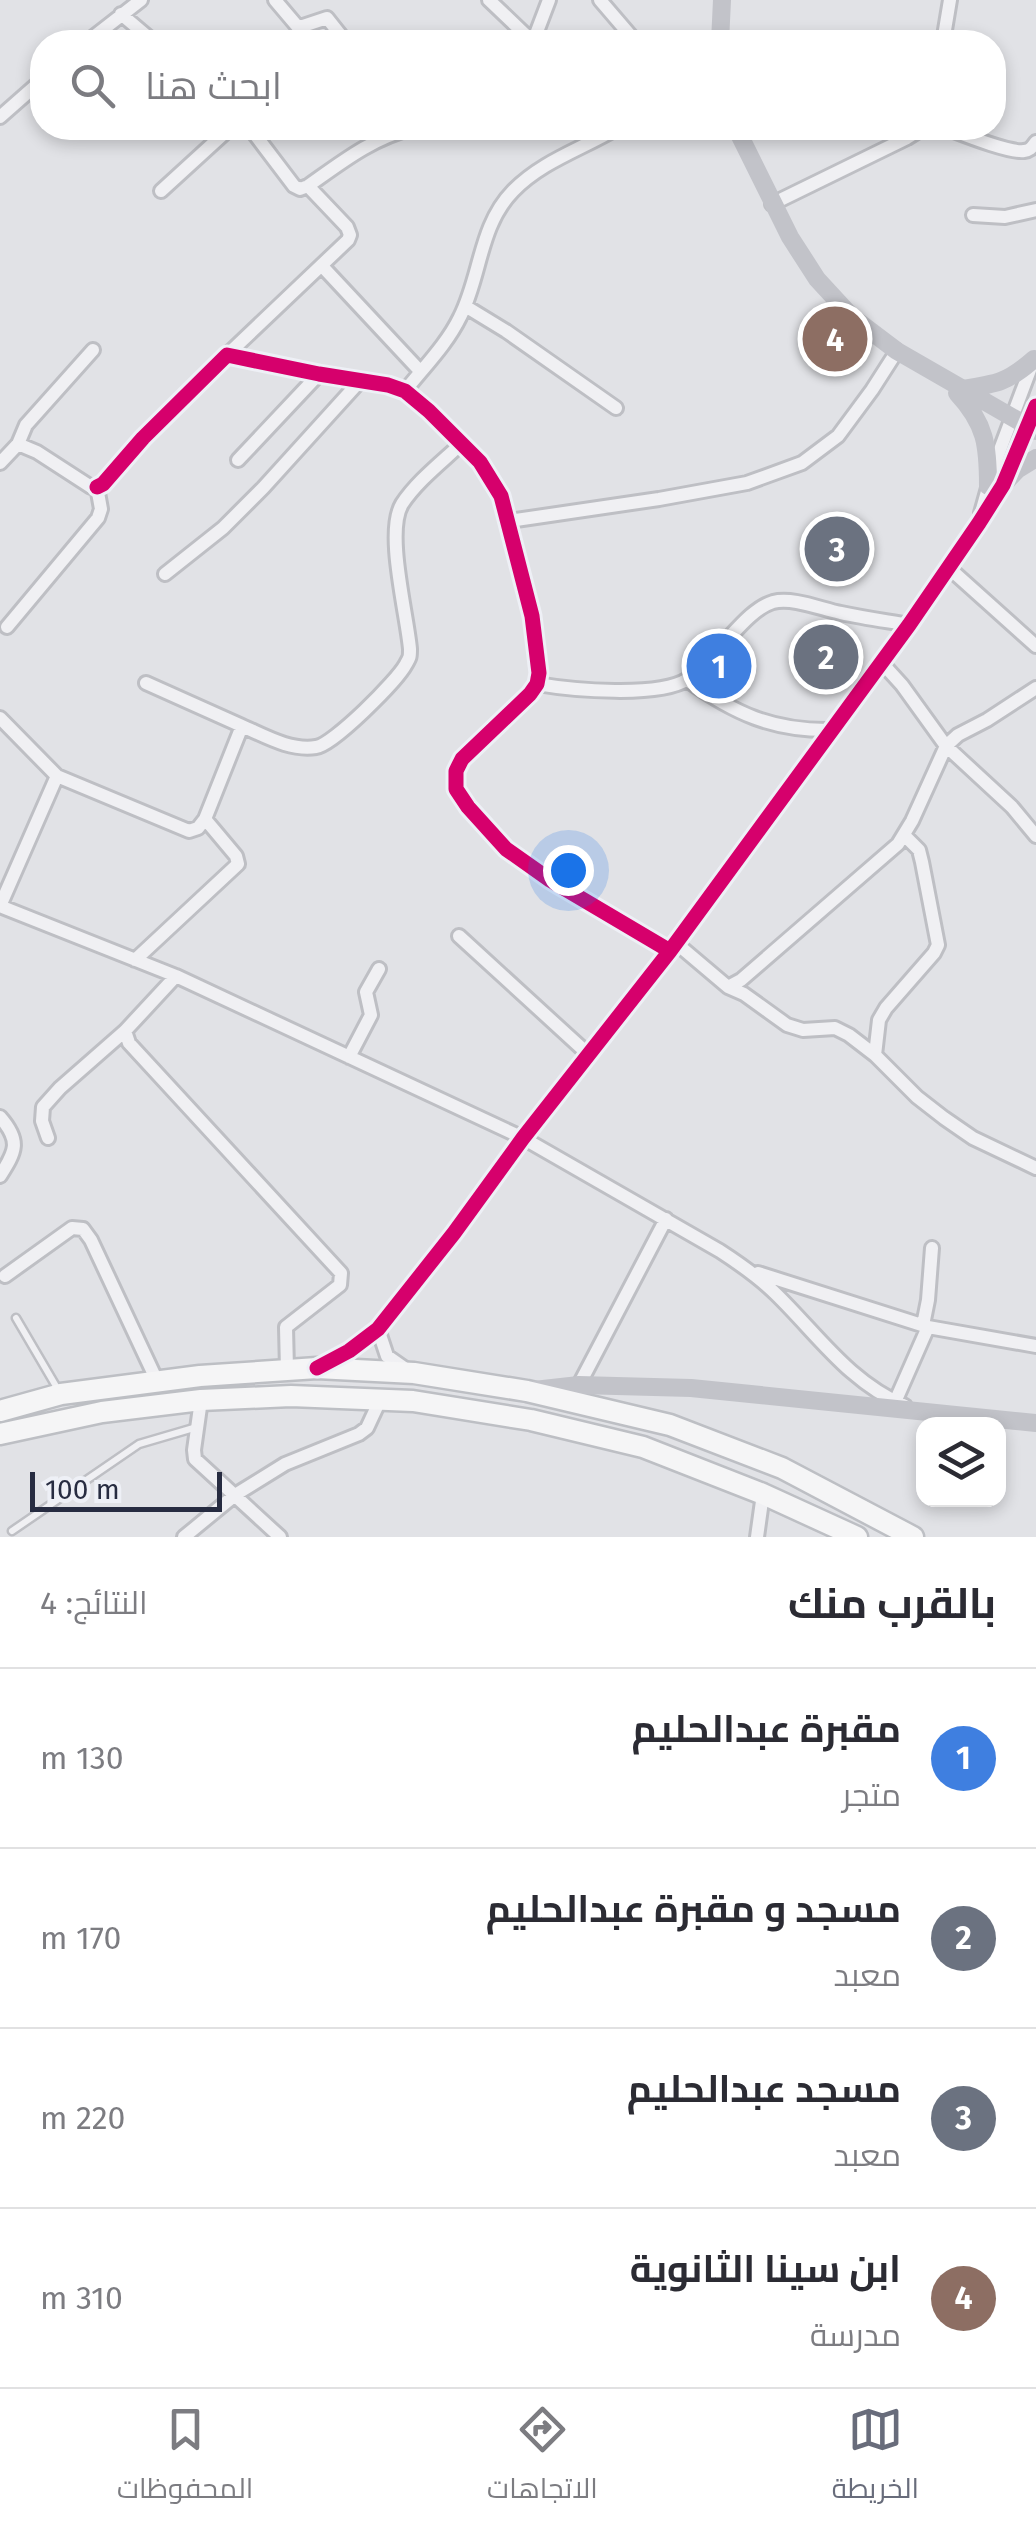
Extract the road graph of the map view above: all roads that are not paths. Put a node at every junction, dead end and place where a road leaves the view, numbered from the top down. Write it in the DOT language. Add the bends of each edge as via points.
graph roads {
  1 [pos="142,0"];
  2 [pos="274,0"];
  3 [pos="489,0"];
  4 [pos="549,0"];
  5 [pos="600,0"];
  6 [pos="722,0"];
  7 [pos="950,0"];
  8 [pos="122,14"];
  9 [pos="102,30"];
  10 [pos="140,30"];
  11 [pos="337,30"];
  12 [pos="520,30"];
  13 [pos="538,30"];
  14 [pos="626,30"];
  15 [pos="721,30"];
  16 [pos="945,30"];
  17 [pos="30,91"];
  18 [pos="0,117"];
  19 [pos="217,140"];
  20 [pos="259,140"];
  21 [pos="375,140"];
  22 [pos="593,140"];
  23 [pos="742,140"];
  24 [pos="904,140"];
  25 [pos="982,140"];
  26 [pos="1036,142"];
  27 [pos="308,186"];
  28 [pos="161,192"];
  29 [pos="772,204"];
  30 [pos="1036,210"];
  31 [pos="973,215"];
  32 [pos="322,266"];
  33 [pos="465,306"];
  34 [pos="94,350"];
  35 [pos="896,351"];
  36 [pos="227,355"];
  37 [pos="1035,357"];
  38 [pos="420,372"];
  39 [pos="319,374"];
  40 [pos="943,378"];
  41 [pos="360,381"];
  42 [pos="962,389"];
  43 [pos="405,390"];
  44 [pos="1036,406"];
  45 [pos="616,408"];
  46 [pos="1025,425"];
  47 [pos="462,443"];
  48 [pos="18,444"];
  49 [pos="1036,458"];
  50 [pos="238,460"];
  51 [pos="0,464"];
  52 [pos="995,486"];
  53 [pos="97,487"];
  54 [pos="509,521"];
  55 [pos="948,568"];
  56 [pos="165,574"];
  57 [pos="909,625"];
  58 [pos="7,627"];
  59 [pos="1036,646"];
  60 [pos="882,663"];
  61 [pos="686,680"];
  62 [pos="146,683"];
  63 [pos="537,684"];
  64 [pos="1036,688"];
  65 [pos="0,718"];
  66 [pos="242,726"];
  67 [pos="830,730"];
  68 [pos="946,746"];
  69 [pos="57,776"];
  70 [pos="205,819"];
  71 [pos="905,836"];
  72 [pos="1036,836"];
  73 [pos="0,906"];
  74 [pos="459,936"];
  75 [pos="673,947"];
  76 [pos="134,960"];
  77 [pos="380,969"];
  78 [pos="176,976"];
  79 [pos="728,987"];
  80 [pos="125,1031"];
  81 [pos="588,1054"];
  82 [pos="875,1055"];
  83 [pos="349,1057"];
  84 [pos="0,1117"];
  85 [pos="48,1138"];
  86 [pos="523,1138"];
  87 [pos="1036,1168"];
  88 [pos="0,1176"];
  89 [pos="666,1220"];
  90 [pos="932,1248"];
  91 [pos="750,1270"];
  92 [pos="5,1276"];
  93 [pos="16,1318"];
  94 [pos="926,1326"];
  95 [pos="378,1329"];
  96 [pos="1036,1346"];
  97 [pos="317,1368"];
  98 [pos="287,1370"];
  99 [pos="414,1374"];
  100 [pos="157,1381"];
  101 [pos="579,1386"];
  102 [pos="527,1391"];
  103 [pos="61,1394"];
  104 [pos="381,1398"];
  105 [pos="202,1400"];
  106 [pos="904,1406"];
  107 [pos="0,1411"];
  108 [pos="1036,1423"];
  109 [pos="198,1427"];
  110 [pos="0,1434"];
  111 [pos="762,1494"];
  112 [pos="235,1495"];
  113 [pos="12,1531"];
  114 [pos="184,1537"];
  115 [pos="280,1537"];
  116 [pos="757,1537"];
  117 [pos="857,1537"];
  118 [pos="913,1537"];
  1 -- 8 [label="street"];
  2 -- 11 [label="street" via="297,26 328,18"];
  3 -- 12 [label="street"];
  4 -- 13 [label="street"];
  5 -- 14 [label="street"];
  6 -- 15 [label="street"];
  7 -- 16 [label="street"];
  8 -- 9 [label="street"];
  8 -- 10 [label="street"];
  17 -- 18 [label="street"];
  19 -- 28 [label="street"];
  20 -- 27 [label="street" via="297,189"];
  21 -- 27 [label="street"];
  22 -- 33 [label="street" via="510,193 494,218"];
  23 -- 29 [label="street"];
  24 -- 29 [label="street"];
  25 -- 26 [label="street" via="1024,152"];
  27 -- 32 [label="street" via="350,235"];
  29 -- 35 [label="street" via="817,279"];
  30 -- 31 [label="street"];
  32 -- 36 [label="street"];
  32 -- 38 [label="street"];
  33 -- 38 [label="street"];
  33 -- 45 [label="street"];
  34 -- 48 [label="street" via="26,426"];
  35 -- 40 [label="street"];
  35 -- 54 [label="street" via="838,436 802,462 747,482"];
  36 -- 39 [label="street"];
  36 -- 53 [label="street"];
  37 -- 42 [label="street" via="1002,382"];
  37 -- 46 [label="street" via="1020,390"];
  38 -- 43 [label="street"];
  39 -- 41 [label="street"];
  39 -- 50 [label="street"];
  40 -- 42 [label="street"];
  40 -- 52 [label="street" via="970,407 986,438"];
  41 -- 43 [label="street"];
  41 -- 56 [label="street" via="223,528"];
  42 -- 46 [label="street"];
  43 -- 47 [label="street"];
  44 -- 46 [label="street"];
  46 -- 52 [label="street"];
  47 -- 54 [label="street" via="492,478"];
  47 -- 66 [label="street" via="411,493 395,523 410,649 402,670 322,746 286,745"];
  48 -- 51 [label="street"];
  48 -- 53 [label="street"];
  49 -- 52 [label="street"];
  52 -- 55 [label="street" via="979,524"];
  53 -- 58 [label="street" via="98,518"];
  54 -- 63 [label="street" via="532,616"];
  55 -- 57 [label="street"];
  55 -- 59 [label="street"];
  57 -- 60 [label="street"];
  57 -- 61 [label="street" via="773,602"];
  60 -- 67 [label="street"];
  60 -- 68 [label="street"];
  61 -- 63 [label="street" via="656,690"];
  61 -- 67 [label="street" via="743,715 805,731"];
  62 -- 66 [label="street"];
  63 -- 75 [label="street" via="462,759 456,789 506,849"];
  64 -- 68 [label="street"];
  65 -- 69 [label="street"];
  66 -- 70 [label="street"];
  67 -- 75 [label="street"];
  68 -- 71 [label="street"];
  68 -- 72 [label="street"];
  69 -- 70 [label="street" via="189,830"];
  69 -- 73 [label="street"];
  70 -- 76 [label="street" via="238,864"];
  71 -- 79 [label="street"];
  71 -- 82 [label="street" via="922,862 938,945 879,1020"];
  73 -- 76 [label="street"];
  74 -- 81 [label="street"];
  75 -- 79 [label="street"];
  75 -- 81 [label="street"];
  76 -- 78 [label="street"];
  77 -- 83 [label="street" via="366,992 371,1016"];
  78 -- 80 [label="street"];
  78 -- 83 [label="street"];
  79 -- 82 [label="street" via="796,1029 834,1028"];
  80 -- 85 [label="street" via="43,1108"];
  80 -- 98 [label="street" via="128,1043 340,1273 340,1285 286,1327"];
  81 -- 86 [label="street"];
  82 -- 87 [label="street" via="944,1118"];
  83 -- 86 [label="street"];
  84 -- 88 [label="street" via="15,1146"];
  86 -- 89 [label="street"];
  86 -- 95 [label="street"];
  89 -- 91 [label="street"];
  89 -- 101 [label="street"];
  90 -- 94 [label="street"];
  91 -- 94 [label="street"];
  91 -- 106 [label="street" via="860,1381"];
  92 -- 100 [label="street" via="72,1228 83,1229"];
  93 -- 103 [label="lane"];
  94 -- 96 [label="street"];
  94 -- 106 [label="street"];
  95 -- 97 [label="street"];
  95 -- 99 [label="street" via="386,1356"];
  97 -- 98 [label="main road"];
  97 -- 99 [label="main road"];
  98 -- 100 [label="main road"];
  99 -- 102 [label="main road"];
  100 -- 103 [label="main road"];
  101 -- 102 [label="street"];
  101 -- 106 [label="street"];
  102 -- 118 [label="main road" via="686,1431 782,1468"];
  103 -- 107 [label="main road"];
  104 -- 105 [label="main road"];
  104 -- 111 [label="main road" via="532,1420 624,1442"];
  104 -- 112 [label="street" via="359,1434 285,1464"];
  105 -- 109 [label="street"];
  105 -- 110 [label="main road"];
  106 -- 108 [label="street"];
  109 -- 112 [label="street" via="196,1459"];
  109 -- 113 [label="lane" via="138,1444"];
  111 -- 116 [label="street"];
  111 -- 117 [label="main road"];
  112 -- 114 [label="street"];
  112 -- 115 [label="street"];
}
